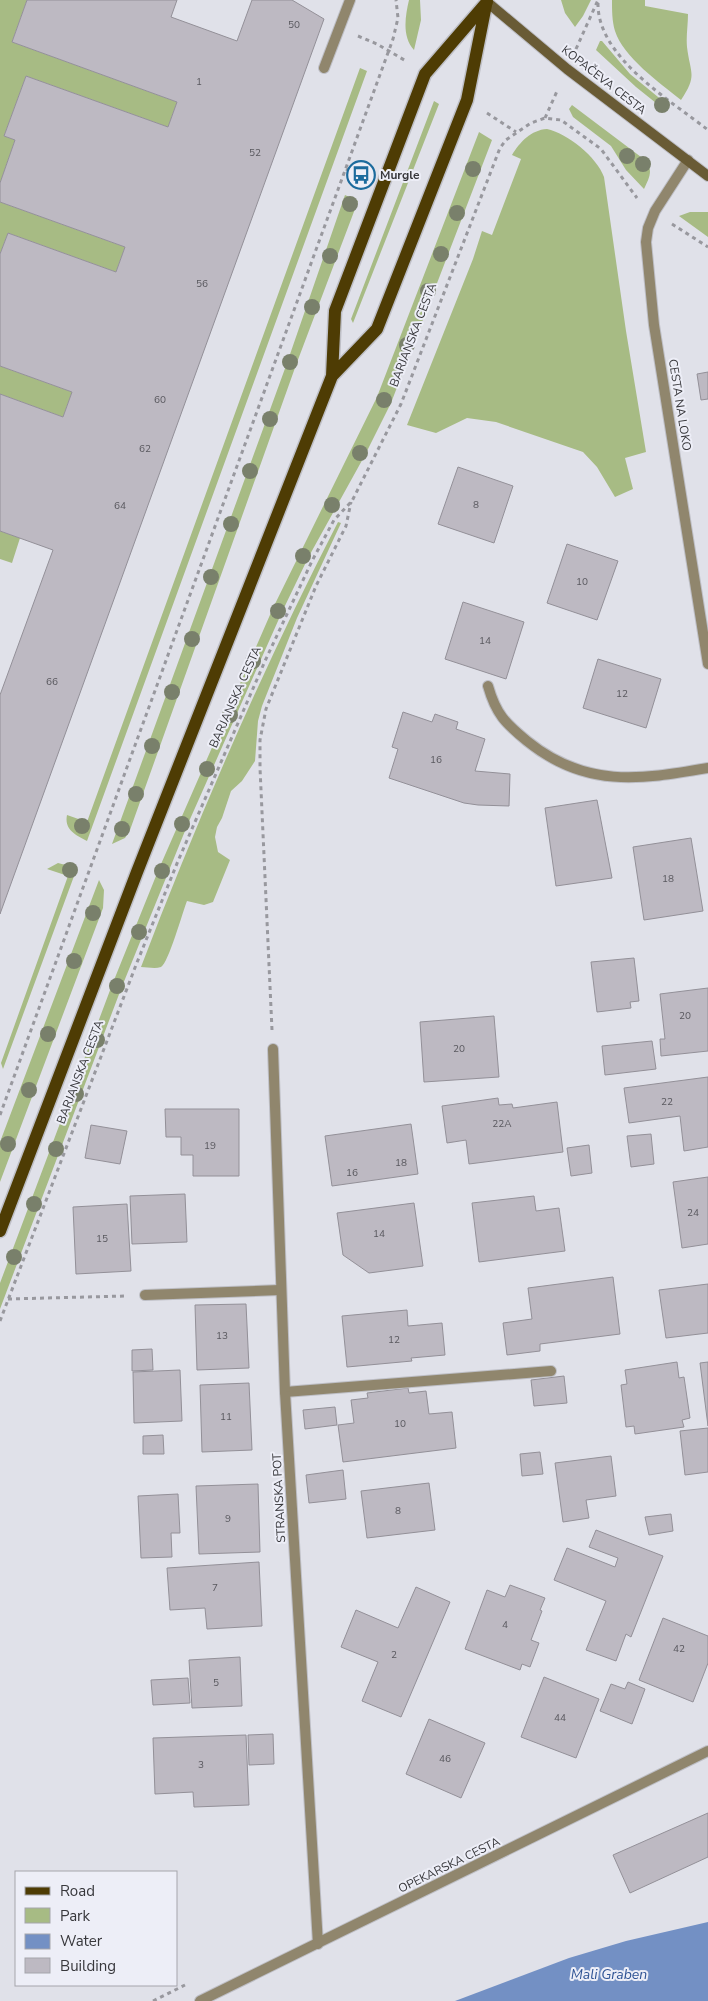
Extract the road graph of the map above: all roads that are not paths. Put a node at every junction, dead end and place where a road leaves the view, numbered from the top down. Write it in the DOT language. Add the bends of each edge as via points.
graph roads {
  1 [pos="350,0"];
  2 [pos="486,1"];
  3 [pos="324,68"];
  4 [pos="688,160"];
  5 [pos="708,176"];
  6 [pos="332,376"];
  7 [pos="708,664"];
  8 [pos="488,686"];
  9 [pos="708,768"];
  10 [pos="273,1049"];
  11 [pos="0,1231"];
  12 [pos="280,1290"];
  13 [pos="145,1295"];
  14 [pos="551,1371"];
  15 [pos="285,1392"];
  16 [pos="708,1751"];
  17 [pos="318,1944"];
  18 [pos="200,2001"];
  1 -- 3 [label="street"];
  2 -- 4 [label="main road, KOPAČEVA CESTA" via="567,69"];
  2 -- 6 [label="main road, BARJANSKA CESTA" via="467,100 377,329"];
  2 -- 6 [label="main road, BARJANSKA CESTA" via="426,74 335,311"];
  4 -- 5 [label="main road, KOPAČEVA CESTA"];
  4 -- 7 [label="street, CESTA NA LOKO" via="655,211 646,242 654,325"];
  6 -- 11 [label="main road, BARJANSKA CESTA"];
  8 -- 9 [label="street" via="494,706 504,720 544,754 570,767 600,776 628,778"];
  10 -- 12 [label="street, STRANSKA POT"];
  12 -- 13 [label="street"];
  12 -- 15 [label="street, STRANSKA POT"];
  14 -- 15 [label="street"];
  15 -- 17 [label="street, STRANSKA POT"];
  16 -- 17 [label="street, OPEKARSKA CESTA"];
  17 -- 18 [label="street, OPEKARSKA CESTA"];
}
